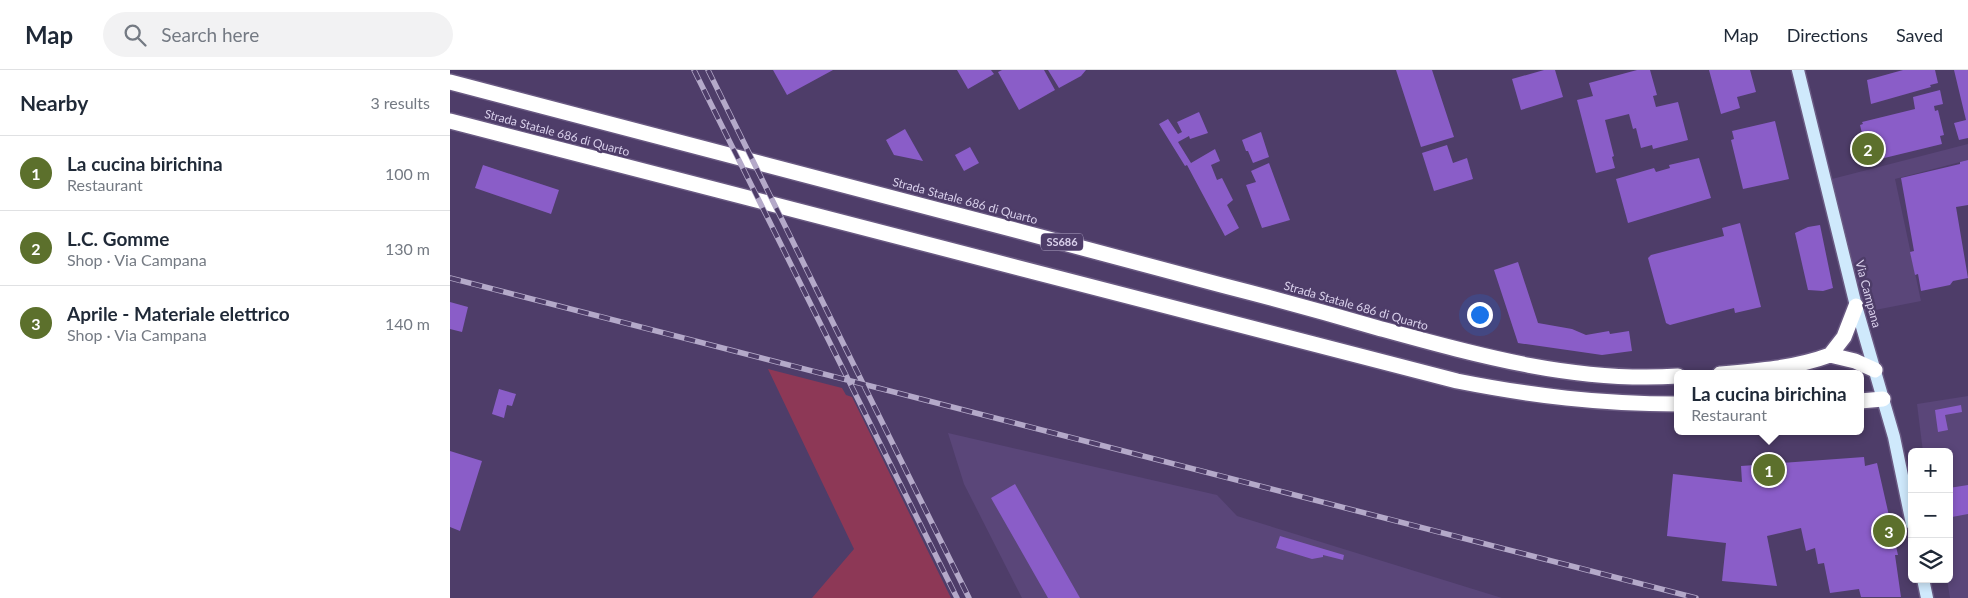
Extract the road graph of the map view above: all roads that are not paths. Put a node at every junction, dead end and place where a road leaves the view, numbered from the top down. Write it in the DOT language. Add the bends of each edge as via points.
graph roads {
  1 [pos="1798,70"];
  2 [pos="450,82"];
  3 [pos="450,121"];
  4 [pos="1856,306"];
  5 [pos="1830,355"];
  6 [pos="1754,370"];
  7 [pos="1875,370"];
  8 [pos="1674,376"];
  9 [pos="1883,399"];
  10 [pos="1864,401"];
  11 [pos="1674,404"];
  12 [pos="1908,505"];
  13 [pos="1924,583"];
  14 [pos="1927,598"];
  1 -- 4 [label="main road, Via Campana"];
  2 -- 8 [label="highway, Strada Statale 686 di Quarto / SS686" via="1500,360 1593,375"];
  3 -- 11 [label="highway, Strada Statale 686 di Quarto" via="1457,381 1541,397"];
  4 -- 5 [label="highway" via="1844,337"];
  4 -- 7 [label="main road, Via Campana"];
  5 -- 6 [label="highway" via="1810,362"];
  5 -- 7 [label="highway"];
  7 -- 9 [label="main road, Via Campana"];
  9 -- 10 [label="highway"];
  9 -- 12 [label="main road, Via Campana"];
  13 -- 14 [label="main road"];
}
